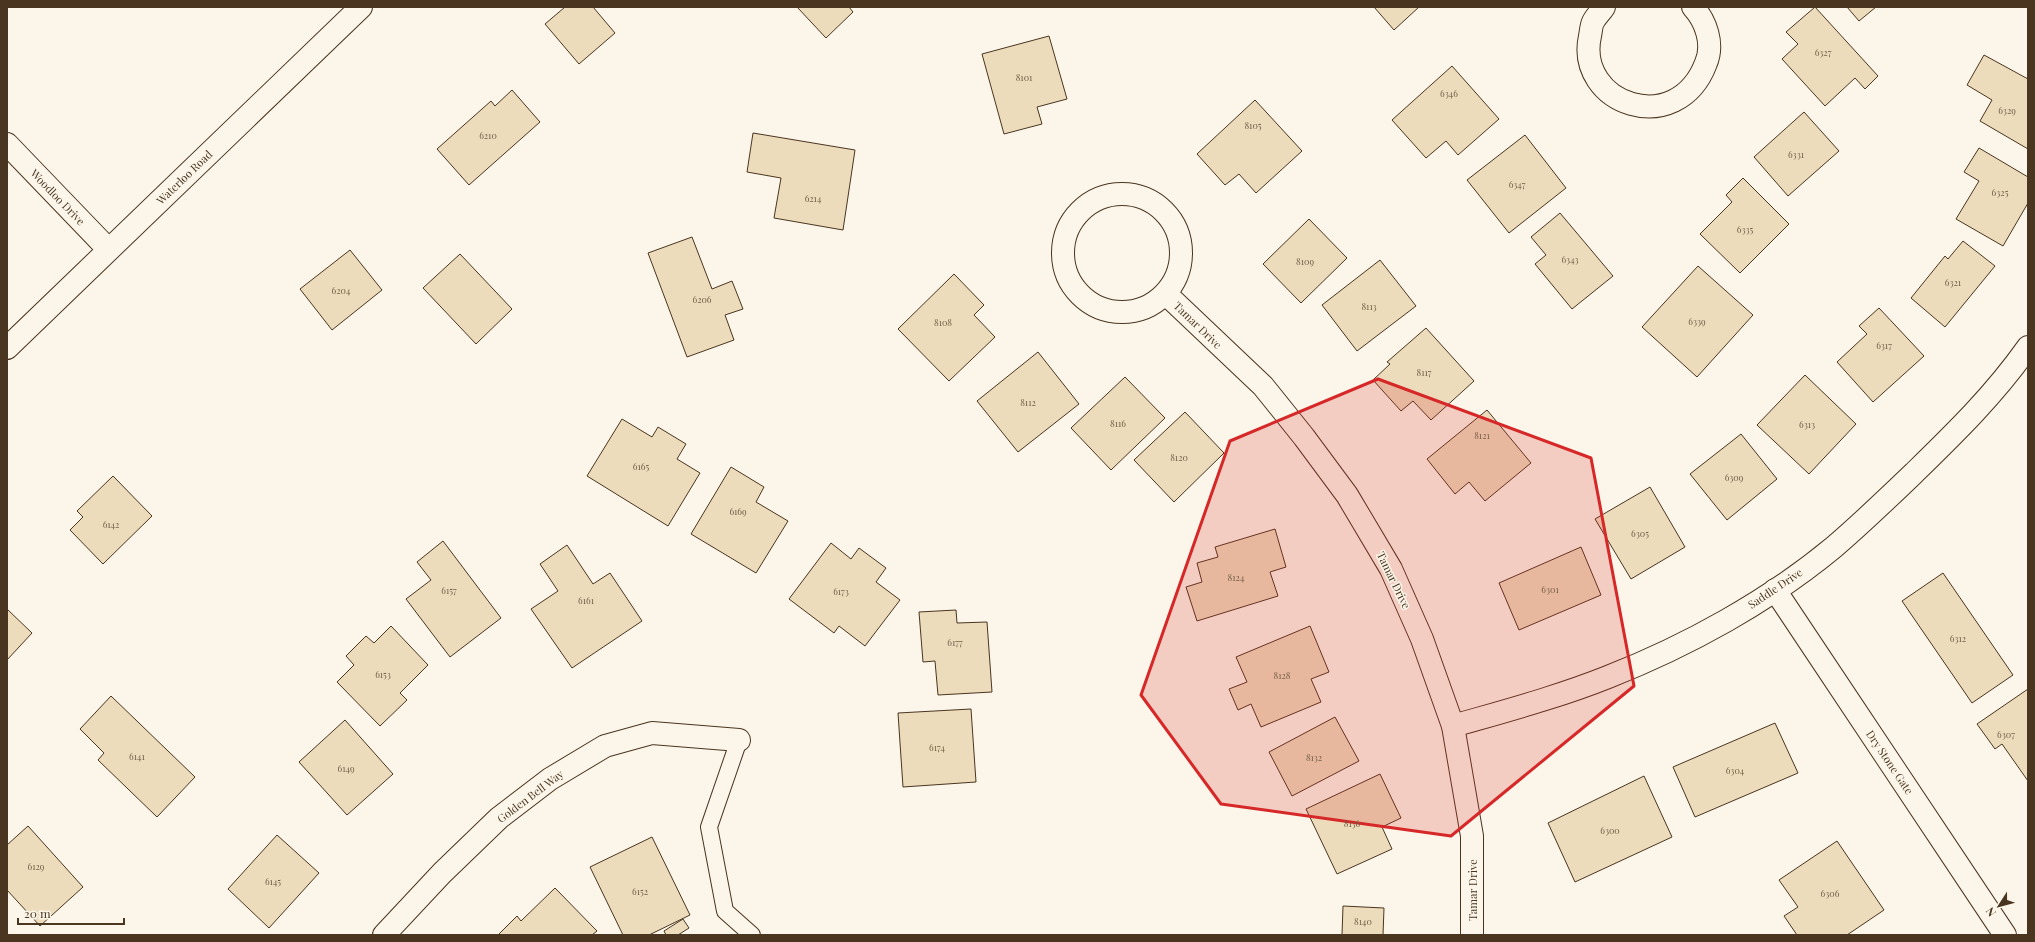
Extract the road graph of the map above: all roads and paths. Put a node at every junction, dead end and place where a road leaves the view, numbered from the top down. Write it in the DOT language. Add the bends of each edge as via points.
graph roads {
  1 [pos="362,7"];
  2 [pos="1604,7"];
  3 [pos="1693,7"];
  4 [pos="7,144"];
  5 [pos="108,249"];
  6 [pos="1166,294"];
  7 [pos="2028,347"];
  8 [pos="7,348"];
  9 [pos="1775,590"];
  10 [pos="1454,726"];
  11 [pos="739,740"];
  12 [pos="384,935"];
  13 [pos="752,935"];
  14 [pos="1472,935"];
  15 [pos="2005,935"];
  1 -- 5 [label="street, Waterloo Road"];
  2 -- 3 [label="street" via="1593,22 1588,46 1592,69 1606,90 1623,102 1643,107 1664,106 1682,97 1701,78 1708,58 1709,36 1701,16"];
  4 -- 5 [label="street, Woodloo Drive"];
  5 -- 8 [label="street, Waterloo Road"];
  6 -- 6 [label="street, Tamar Drive" via="1177,276 1182,257 1181,243 1172,221 1157,205 1136,195 1115,194 1094,201 1078,213 1069,228 1063,252 1068,276 1082,296 1097,307 1123,312 1144,308"];
  6 -- 10 [label="street, Tamar Drive" via="1263,386 1347,495 1391,569 1422,639"];
  7 -- 9 [label="street, Saddle Drive" via="2004,381 1955,434 1833,548"];
  9 -- 10 [label="street, Saddle Drive" via="1709,630 1608,677 1549,698"];
  9 -- 15 [label="street, Dry Stone Gate"];
  10 -- 14 [label="street, Tamar Drive" via="1472,836"];
  11 -- 12 [label="street, Golden Bell Way" via="652,734 605,746 550,779 499,818 442,873"];
  11 -- 13 [label="lane" via="710,827 725,911"];
}
